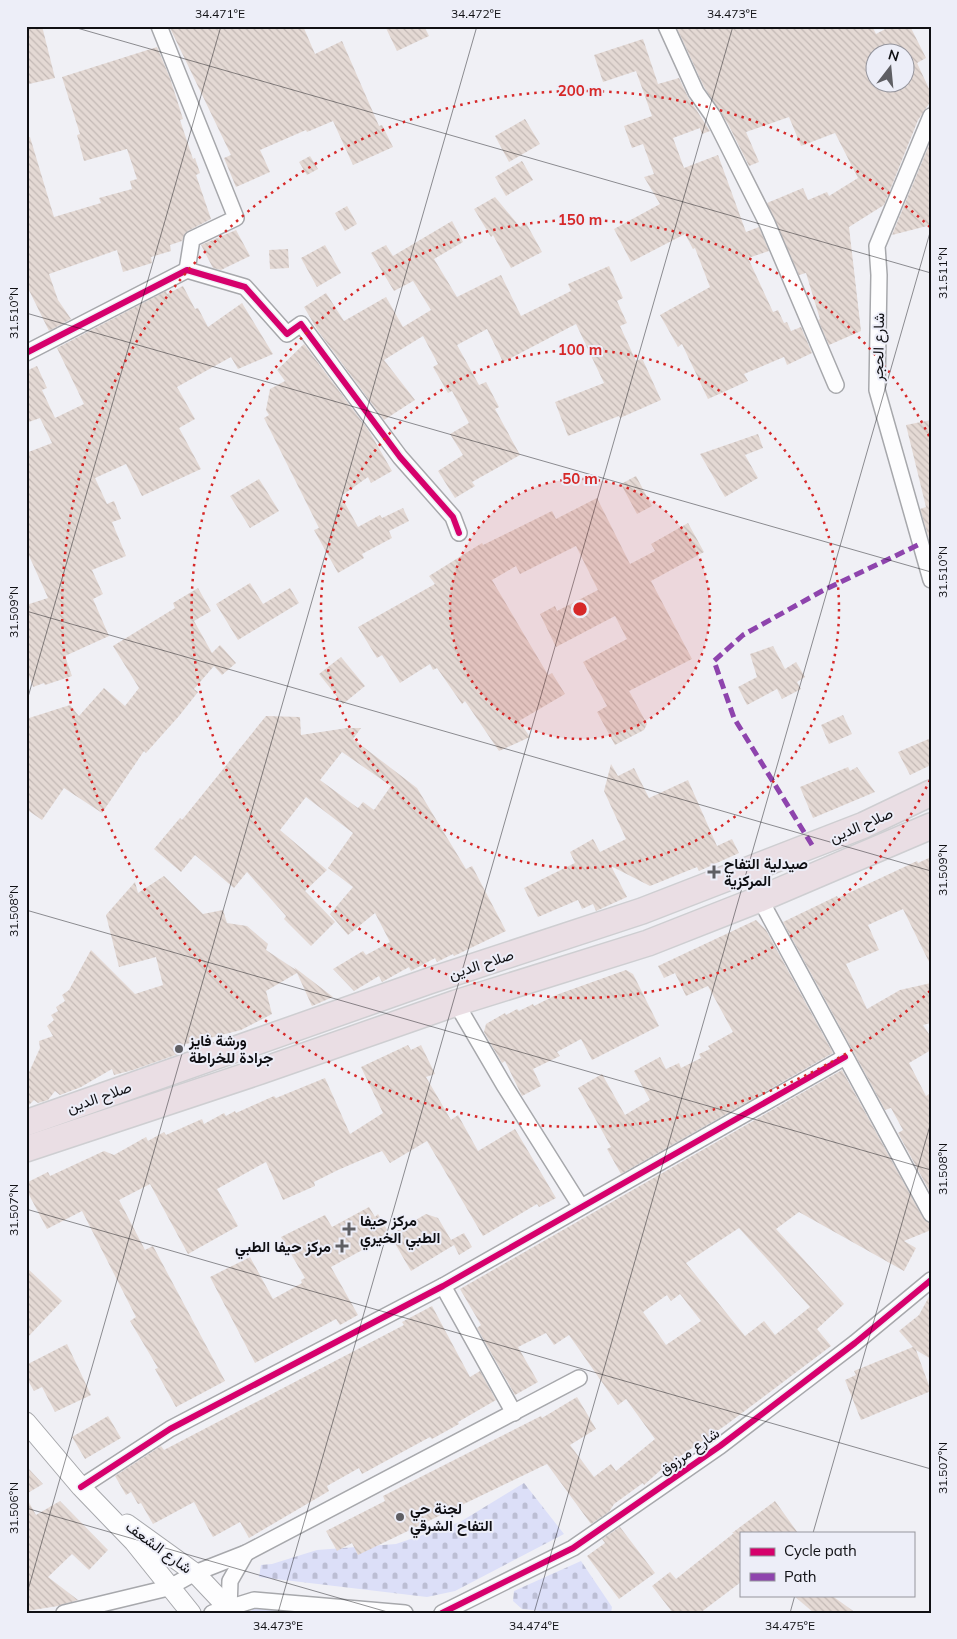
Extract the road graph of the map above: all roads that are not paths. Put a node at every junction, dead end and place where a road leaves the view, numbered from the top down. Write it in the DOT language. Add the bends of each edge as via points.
graph roads {
  1 [pos="159,26"];
  2 [pos="666,26"];
  3 [pos="931,116"];
  4 [pos="187,270"];
  5 [pos="26,353"];
  6 [pos="836,385"];
  7 [pos="459,533"];
  8 [pos="931,580"];
  9 [pos="931,793"];
  10 [pos="931,826"];
  11 [pos="760,899"];
  12 [pos="430,981"];
  13 [pos="448,1006"];
  14 [pos="845,1057"];
  15 [pos="26,1123"];
  16 [pos="26,1149"];
  17 [pos="581,1206"];
  18 [pos="931,1214"];
  19 [pos="444,1286"];
  20 [pos="927,1289"];
  21 [pos="579,1378"];
  22 [pos="514,1413"];
  23 [pos="26,1422"];
  24 [pos="82,1487"];
  25 [pos="246,1553"];
  26 [pos="195,1573"];
  27 [pos="168,1588"];
  28 [pos="224,1612"];
  29 [pos="64,1613"];
  30 [pos="191,1613"];
  31 [pos="404,1613"];
  32 [pos="442,1613"];
  1 -- 4 [label="street" via="236,218 192,239"];
  2 -- 6 [label="street" via="696,92 713,116 767,223"];
  3 -- 8 [label="street, شارع الحجر" via="876,246 879,275 877,390"];
  4 -- 5 [label="street"];
  4 -- 7 [label="street" via="245,287 287,334 300,324 400,456 453,517"];
  9 -- 12 [label="highway, صلاح الدين" via="864,825 651,907"];
  10 -- 11 [label="highway, صلاح الدين"];
  11 -- 13 [label="highway, صلاح الدين" via="648,943"];
  11 -- 14 [label="street"];
  12 -- 13 [label="highway"];
  12 -- 15 [label="highway, صلاح الدين"];
  13 -- 16 [label="highway, صلاح الدين"];
  13 -- 17 [label="street" via="504,1085"];
  14 -- 17 [label="street"];
  14 -- 18 [label="street"];
  17 -- 19 [label="street"];
  19 -- 22 [label="street"];
  19 -- 24 [label="street" via="170,1429"];
  20 -- 32 [label="street, شارع مرزوق" via="720,1446 573,1548"];
  21 -- 22 [label="street"];
  22 -- 25 [label="street"];
  23 -- 24 [label="street, شارع الشعف"];
  24 -- 26 [label="street, شارع الشعف"];
  24 -- 27 [label="street, شارع الشعف" via="134,1542"];
  25 -- 26 [label="street"];
  25 -- 28 [label="street" via="230,1581"];
  26 -- 27 [label="street"];
  26 -- 28 [label="street, شارع الشعف"];
  27 -- 29 [label="street"];
  27 -- 30 [label="street"];
  28 -- 31 [label="street" via="254,1600"];
}
